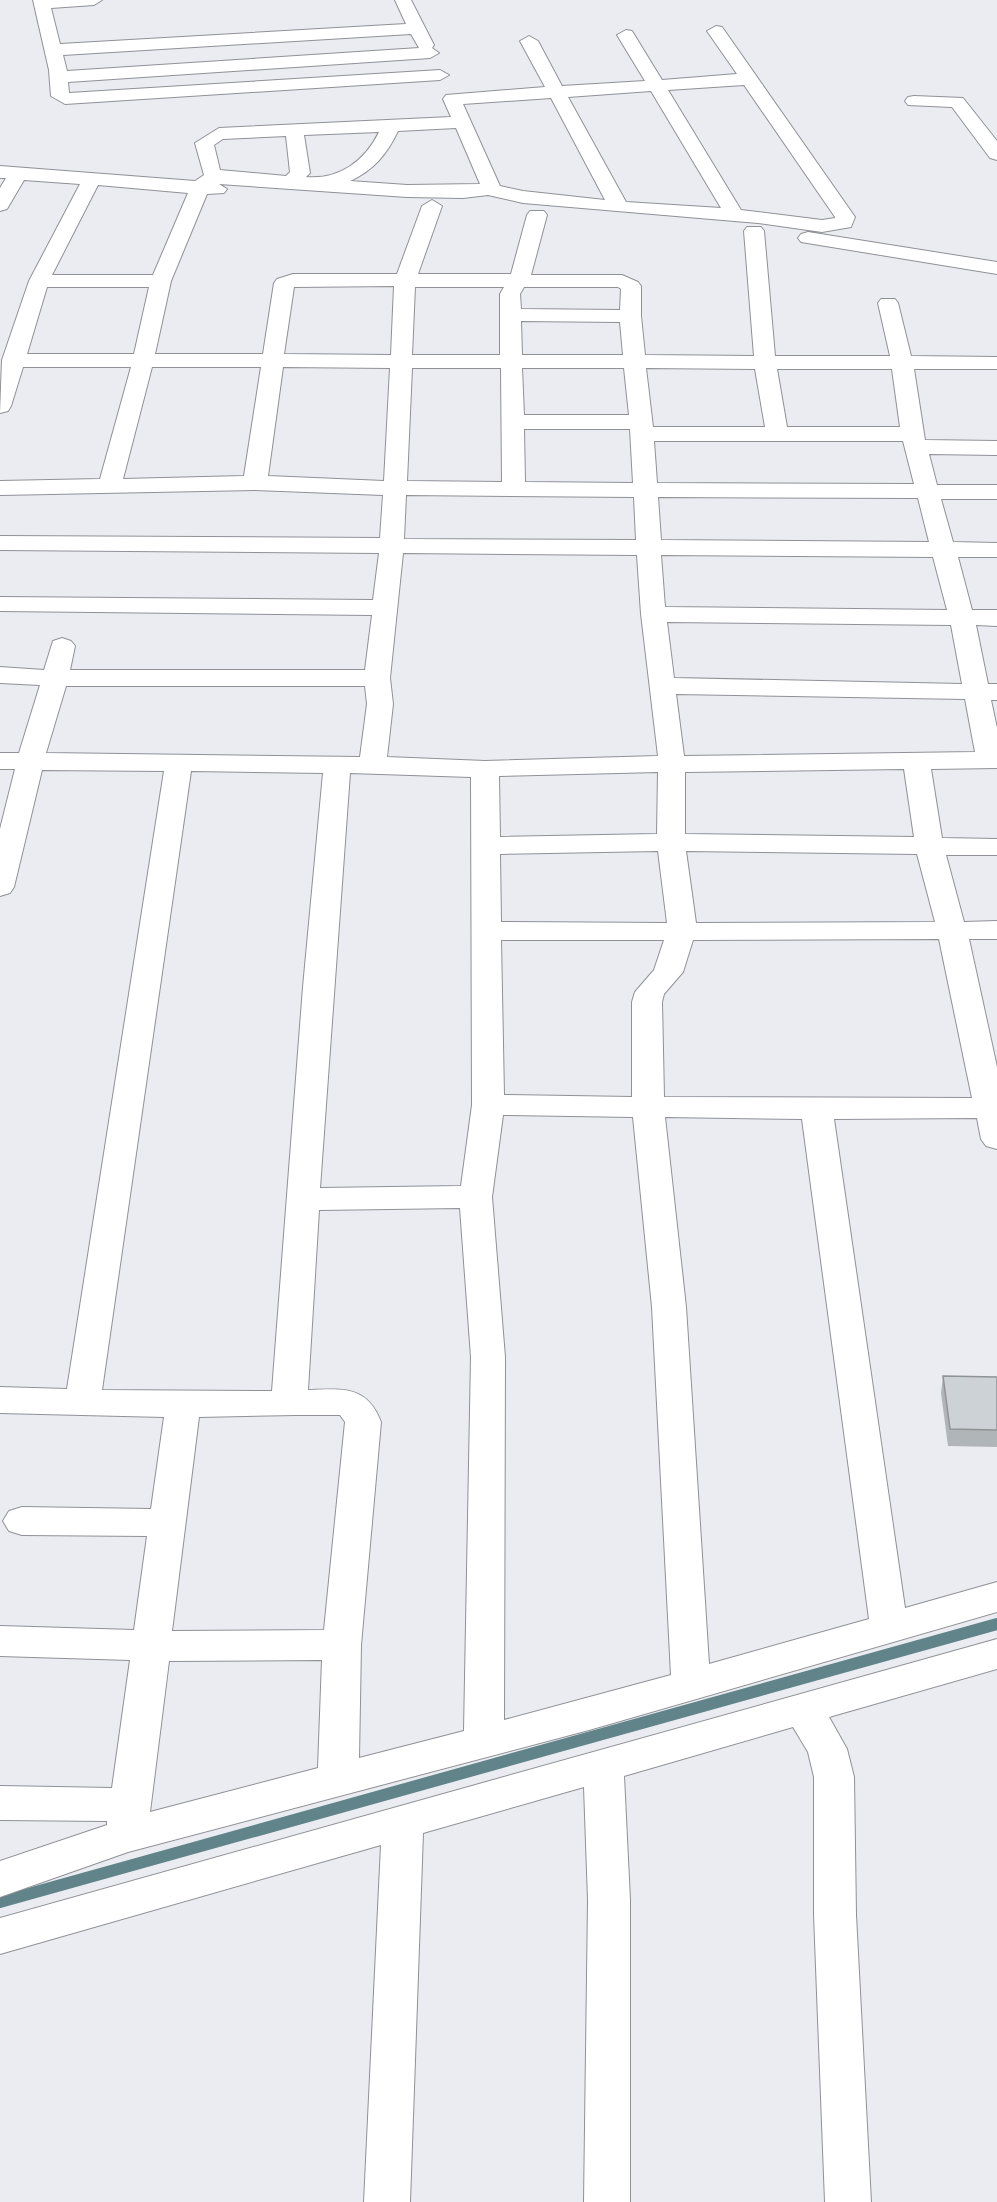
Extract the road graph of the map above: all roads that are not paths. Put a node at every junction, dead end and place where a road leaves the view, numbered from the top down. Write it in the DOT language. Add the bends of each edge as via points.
graph roads {
  1 [pos="94,0"];
  2 [pos="42,2"];
  3 [pos="405,4"];
  4 [pos="384,9"];
  5 [pos="417,28"];
  6 [pos="70,29"];
  7 [pos="48,30"];
  8 [pos="716,31"];
  9 [pos="626,35"];
  10 [pos="529,41"];
  11 [pos="52,50"];
  12 [pos="429,53"];
  13 [pos="440,75"];
  14 [pos="59,77"];
  15 [pos="750,79"];
  16 [pos="654,86"];
  17 [pos="557,92"];
  18 [pos="452,99"];
  19 [pos="914,101"];
  20 [pos="985,112"];
  21 [pos="964,113"];
  22 [pos="464,122"];
  23 [pos="391,125"];
  24 [pos="294,129"];
  25 [pos="997,154"];
  26 [pos="9,173"];
  27 [pos="92,179"];
  28 [pos="208,182"];
  29 [pos="291,182"];
  30 [pos="324,185"];
  31 [pos="492,190"];
  32 [pos="0,205"];
  33 [pos="432,206"];
  34 [pos="619,207"];
  35 [pos="537,215"];
  36 [pos="735,216"];
  37 [pos="754,231"];
  38 [pos="997,268"];
  39 [pos="39,281"];
  40 [pos="161,281"];
  41 [pos="405,281"];
  42 [pos="516,281"];
  43 [pos="888,303"];
  44 [pos="511,315"];
  45 [pos="630,316"];
  46 [pos="13,360"];
  47 [pos="143,361"];
  48 [pos="400,361"];
  49 [pos="273,362"];
  50 [pos="513,362"];
  51 [pos="634,362"];
  52 [pos="765,362"];
  53 [pos="902,362"];
  54 [pos="997,363"];
  55 [pos="0,406"];
  56 [pos="513,422"];
  57 [pos="641,428"];
  58 [pos="777,433"];
  59 [pos="915,441"];
  60 [pos="997,448"];
  61 [pos="255,483"];
  62 [pos="110,484"];
  63 [pos="0,488"];
  64 [pos="395,488"];
  65 [pos="513,488"];
  66 [pos="644,489"];
  67 [pos="928,491"];
  68 [pos="997,492"];
  69 [pos="0,543"];
  70 [pos="392,546"];
  71 [pos="649,546"];
  72 [pos="944,550"];
  73 [pos="997,550"];
  74 [pos="0,604"];
  75 [pos="385,608"];
  76 [pos="653,614"];
  77 [pos="962,618"];
  78 [pos="997,618"];
  79 [pos="62,646"];
  80 [pos="0,675"];
  81 [pos="56,678"];
  82 [pos="377,678"];
  83 [pos="661,686"];
  84 [pos="986,692"];
  85 [pos="993,760"];
  86 [pos="0,761"];
  87 [pos="916,761"];
  88 [pos="30,762"];
  89 [pos="672,764"];
  90 [pos="179,765"];
  91 [pos="338,765"];
  92 [pos="373,765"];
  93 [pos="484,769"];
  94 [pos="671,842"];
  95 [pos="929,845"];
  96 [pos="487,846"];
  97 [pos="997,847"];
  98 [pos="0,888"];
  99 [pos="682,930"];
  100 [pos="952,930"];
  101 [pos="997,930"];
  102 [pos="486,931"];
  103 [pos="488,1105"];
  104 [pos="648,1107"];
  105 [pos="994,1108"];
  106 [pos="818,1110"];
  107 [pos="997,1139"];
  108 [pos="476,1197"];
  109 [pos="304,1199"];
  110 [pos="0,1400"];
  111 [pos="83,1401"];
  112 [pos="289,1405"];
  113 [pos="183,1406"];
  114 [pos="22,1521"];
  115 [pos="166,1523"];
  116 [pos="997,1597"];
  117 [pos="889,1628"];
  118 [pos="0,1641"];
  119 [pos="342,1645"];
  120 [pos="150,1646"];
  121 [pos="997,1654"];
  122 [pos="691,1683"];
  123 [pos="802,1708"];
  124 [pos="484,1740"];
  125 [pos="603,1767"];
  126 [pos="338,1781"];
  127 [pos="0,1803"];
  128 [pos="128,1820"];
  129 [pos="403,1821"];
  130 [pos="0,1879"];
  131 [pos="0,1936"];
  132 [pos="387,2202"];
  133 [pos="607,2202"];
  134 [pos="848,2202"];
  1 -- 2 [label="street"];
  2 -- 7 [label="street"];
  3 -- 4 [label="street"];
  3 -- 5 [label="street"];
  5 -- 11 [label="street"];
  5 -- 12 [label="street"];
  6 -- 7 [label="street"];
  7 -- 11 [label="street"];
  8 -- 15 [label="street"];
  9 -- 16 [label="street"];
  10 -- 17 [label="street"];
  11 -- 14 [label="street"];
  12 -- 13 [label="street"];
  12 -- 14 [label="street"];
  13 -- 14 [label="street" via="69,99 60,98"];
  13 -- 18 [label="street"];
  15 -- 16 [label="street"];
  15 -- 36 [label="street" via="845,220 840,225 822,226"];
  16 -- 17 [label="street"];
  16 -- 36 [label="street"];
  17 -- 18 [label="street"];
  17 -- 34 [label="street"];
  18 -- 22 [label="street"];
  19 -- 21 [label="street" via="955,100"];
  20 -- 21 [label="street"];
  21 -- 25 [label="street"];
  22 -- 23 [label="street"];
  22 -- 31 [label="street"];
  23 -- 24 [label="street"];
  23 -- 30 [label="street" via="375,158"];
  24 -- 28 [label="street" via="230,132 206,140 211,172"];
  24 -- 29 [label="street" via="300,173"];
  26 -- 27 [label="street"];
  26 -- 32 [label="street"];
  27 -- 28 [label="street"];
  27 -- 39 [label="street"];
  28 -- 29 [label="street"];
  28 -- 33 [label="street"];
  28 -- 40 [label="street"];
  29 -- 30 [label="street"];
  30 -- 31 [label="street" via="434,192"];
  31 -- 34 [label="street"];
  33 -- 35 [label="street"];
  33 -- 41 [label="street"];
  34 -- 36 [label="street"];
  35 -- 37 [label="street"];
  35 -- 42 [label="street" via="524,269"];
  37 -- 38 [label="street"];
  37 -- 52 [label="street"];
  39 -- 40 [label="street"];
  39 -- 46 [label="street"];
  40 -- 47 [label="street"];
  41 -- 42 [label="street"];
  41 -- 48 [label="street"];
  41 -- 49 [label="street" via="284,283"];
  42 -- 44 [label="street" via="510,294"];
  42 -- 45 [label="street" via="626,282 632,288"];
  43 -- 53 [label="street"];
  44 -- 45 [label="street"];
  44 -- 50 [label="street"];
  45 -- 51 [label="street"];
  46 -- 47 [label="street"];
  46 -- 55 [label="street"];
  47 -- 49 [label="street"];
  47 -- 62 [label="street"];
  48 -- 49 [label="street"];
  48 -- 50 [label="street"];
  48 -- 64 [label="street"];
  49 -- 61 [label="street"];
  50 -- 51 [label="street"];
  50 -- 56 [label="street"];
  51 -- 52 [label="street"];
  51 -- 57 [label="street"];
  52 -- 53 [label="street"];
  52 -- 58 [label="street"];
  53 -- 54 [label="street"];
  53 -- 59 [label="street"];
  56 -- 57 [label="street"];
  56 -- 65 [label="street"];
  57 -- 58 [label="street"];
  57 -- 66 [label="street"];
  58 -- 59 [label="street"];
  59 -- 60 [label="street"];
  59 -- 67 [label="street"];
  61 -- 62 [label="street"];
  61 -- 64 [label="street"];
  62 -- 63 [label="street"];
  64 -- 65 [label="street"];
  64 -- 70 [label="street"];
  65 -- 66 [label="street"];
  66 -- 67 [label="street"];
  66 -- 71 [label="street"];
  67 -- 68 [label="street"];
  67 -- 72 [label="street"];
  69 -- 70 [label="street"];
  70 -- 71 [label="street"];
  70 -- 75 [label="street"];
  71 -- 72 [label="street"];
  71 -- 76 [label="street"];
  72 -- 73 [label="street"];
  72 -- 77 [label="street"];
  74 -- 75 [label="street"];
  75 -- 82 [label="street"];
  76 -- 77 [label="street"];
  76 -- 83 [label="street"];
  77 -- 78 [label="street"];
  77 -- 84 [label="street"];
  79 -- 81 [label="street"];
  80 -- 81 [label="street"];
  81 -- 82 [label="street"];
  81 -- 88 [label="street"];
  82 -- 92 [label="street" via="380,704"];
  83 -- 84 [label="street"];
  83 -- 89 [label="street"];
  84 -- 85 [label="street"];
  85 -- 87 [label="street"];
  86 -- 88 [label="street"];
  87 -- 89 [label="street"];
  87 -- 95 [label="street"];
  88 -- 90 [label="street"];
  88 -- 98 [label="street"];
  89 -- 93 [label="street"];
  89 -- 94 [label="street"];
  90 -- 91 [label="street"];
  90 -- 111 [label="street"];
  91 -- 92 [label="street"];
  91 -- 109 [label="street"];
  92 -- 93 [label="street"];
  93 -- 96 [label="street"];
  94 -- 95 [label="street"];
  94 -- 96 [label="street"];
  94 -- 99 [label="street"];
  95 -- 97 [label="street"];
  95 -- 100 [label="street"];
  96 -- 102 [label="street"];
  99 -- 100 [label="street"];
  99 -- 102 [label="street"];
  99 -- 104 [label="street" via="668,972 647,997"];
  100 -- 101 [label="street"];
  100 -- 105 [label="street"];
  102 -- 103 [label="street"];
  103 -- 104 [label="street"];
  103 -- 108 [label="street"];
  104 -- 106 [label="street"];
  104 -- 122 [label="street" via="669,1307"];
  105 -- 106 [label="street"];
  105 -- 107 [label="street"];
  106 -- 117 [label="street"];
  108 -- 109 [label="street"];
  108 -- 124 [label="street" via="488,1357"];
  109 -- 112 [label="street"];
  110 -- 111 [label="street"];
  111 -- 113 [label="street"];
  112 -- 113 [label="street"];
  112 -- 119 [label="street" via="352,1404 363,1422"];
  113 -- 115 [label="street"];
  114 -- 115 [label="street"];
  115 -- 120 [label="street"];
  116 -- 117 [label="street"];
  117 -- 122 [label="street"];
  118 -- 120 [label="street"];
  119 -- 120 [label="street"];
  119 -- 126 [label="street"];
  120 -- 128 [label="street"];
  121 -- 123 [label="street"];
  122 -- 124 [label="street"];
  123 -- 125 [label="street"];
  123 -- 134 [label="street" via="827,1749 834,1777 835,1915"];
  124 -- 126 [label="street"];
  125 -- 129 [label="street"];
  125 -- 133 [label="street" via="609,1900"];
  126 -- 128 [label="street"];
  127 -- 128 [label="street"];
  128 -- 130 [label="street"];
  129 -- 131 [label="street"];
  129 -- 132 [label="street"];
}
